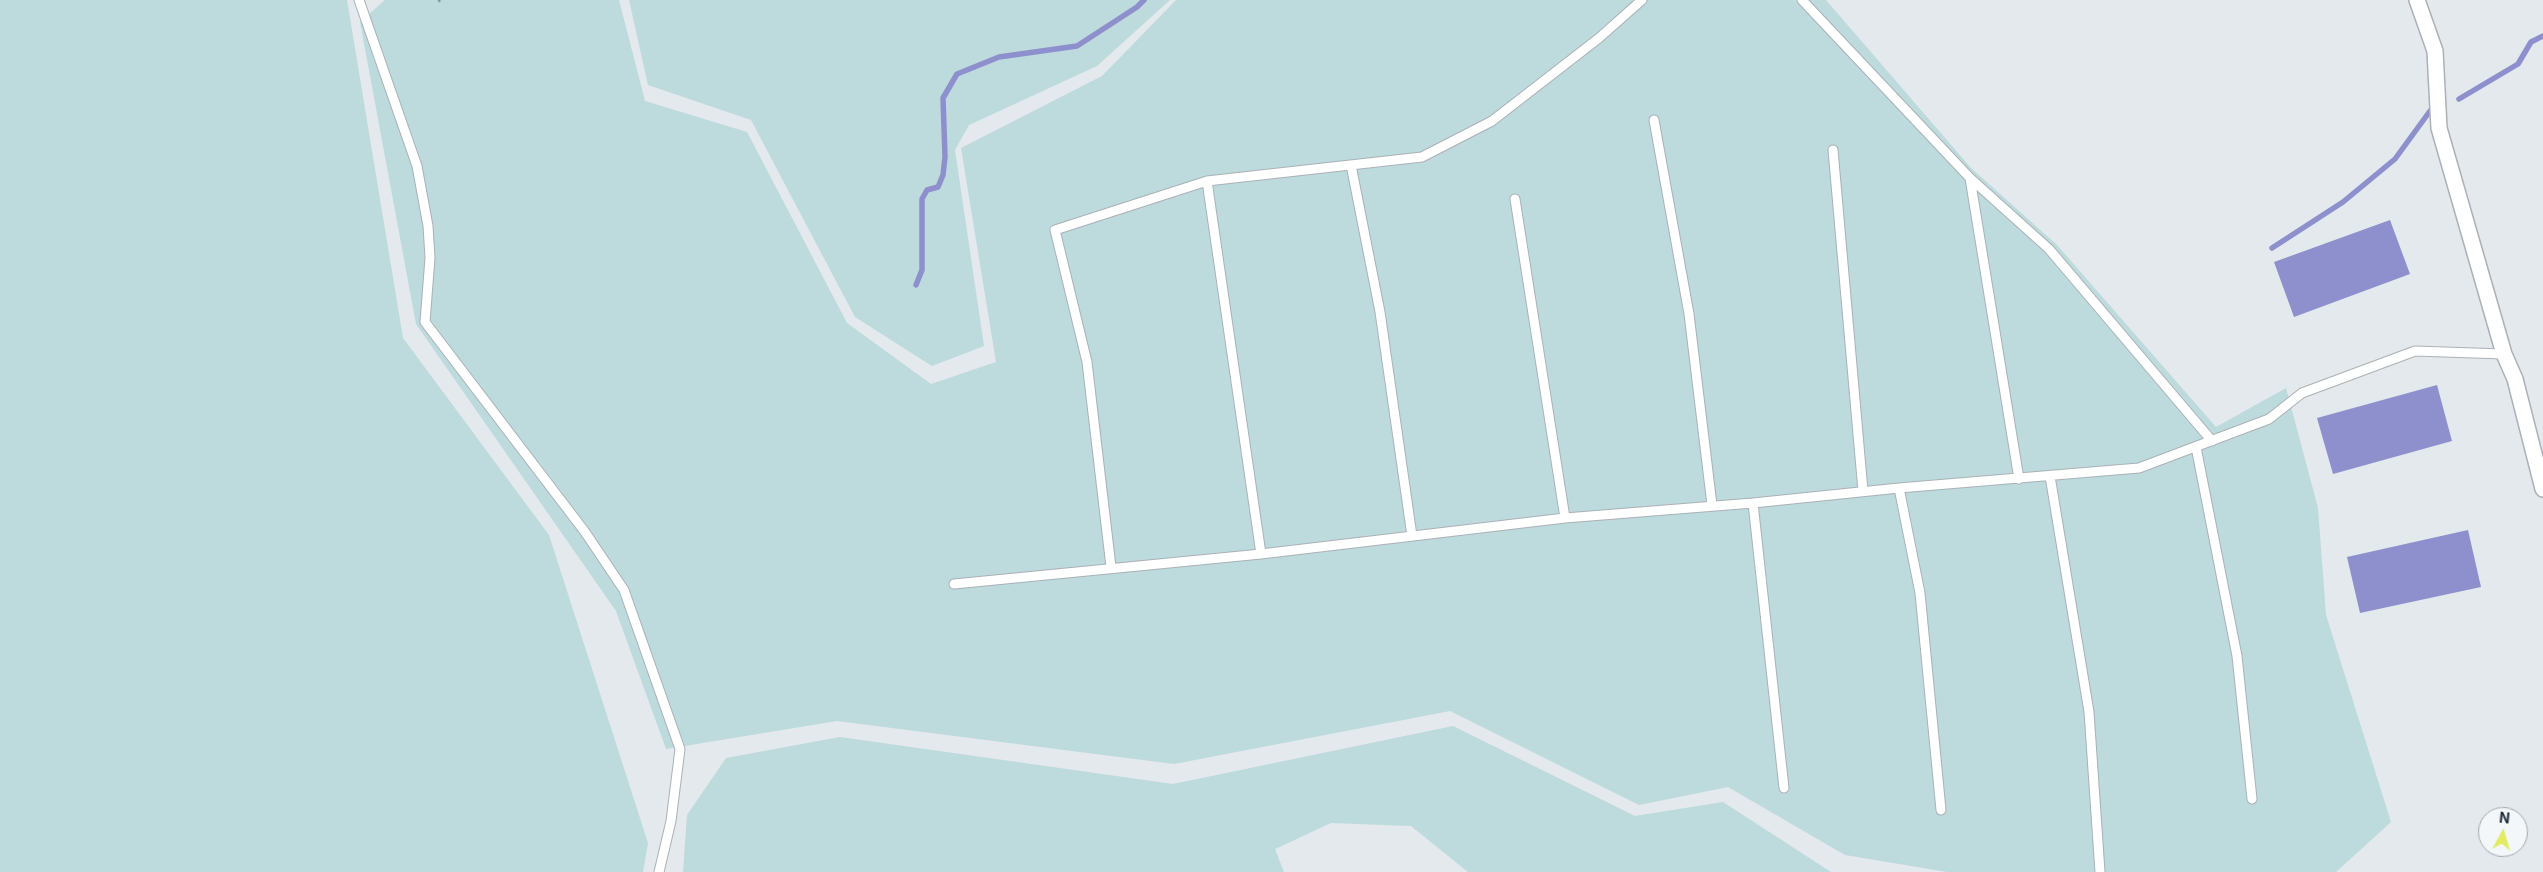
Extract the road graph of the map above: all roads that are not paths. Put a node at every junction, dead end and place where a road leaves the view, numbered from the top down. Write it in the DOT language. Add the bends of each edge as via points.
graph roads {
  1 [pos="359,0"];
  2 [pos="1642,0"];
  3 [pos="1802,0"];
  4 [pos="2417,0"];
  5 [pos="1654,120"];
  6 [pos="1834,150"];
  7 [pos="1351,165"];
  8 [pos="1970,178"];
  9 [pos="1206,181"];
  10 [pos="1515,199"];
  11 [pos="2504,354"];
  12 [pos="2212,441"];
  13 [pos="2196,447"];
  14 [pos="2050,476"];
  15 [pos="2019,479"];
  16 [pos="1899,488"];
  17 [pos="2543,489"];
  18 [pos="1863,491"];
  19 [pos="1753,503"];
  20 [pos="1712,505"];
  21 [pos="1565,518"];
  22 [pos="1412,536"];
  23 [pos="1261,554"];
  24 [pos="1111,567"];
  25 [pos="954,584"];
  26 [pos="1784,788"];
  27 [pos="2252,799"];
  28 [pos="1941,810"];
  29 [pos="659,872"];
  30 [pos="2100,872"];
  1 -- 29 [label="lane" via="417,166 430,258 425,322 585,532 624,590 643,639 680,749 671,821"];
  2 -- 7 [label="lane" via="1599,38 1492,121 1422,157"];
  3 -- 8 [label="lane"];
  4 -- 11 [label="street" via="2435,51 2439,128"];
  5 -- 20 [label="lane" via="1689,314"];
  6 -- 18 [label="lane"];
  7 -- 9 [label="lane"];
  7 -- 22 [label="lane" via="1380,312"];
  8 -- 12 [label="lane" via="2049,249"];
  8 -- 15 [label="lane"];
  9 -- 23 [label="lane"];
  9 -- 24 [label="lane" via="1055,230 1087,362"];
  10 -- 21 [label="lane"];
  11 -- 12 [label="lane" via="2415,351 2302,393 2269,419"];
  11 -- 17 [label="street" via="2515,379"];
  12 -- 13 [label="lane"];
  13 -- 14 [label="lane" via="2139,468"];
  13 -- 27 [label="lane" via="2237,656"];
  14 -- 15 [label="lane"];
  14 -- 30 [label="lane" via="2089,712"];
  15 -- 16 [label="lane"];
  16 -- 18 [label="lane"];
  16 -- 28 [label="lane" via="1920,593"];
  18 -- 19 [label="lane"];
  19 -- 20 [label="lane"];
  19 -- 26 [label="lane"];
  20 -- 21 [label="lane"];
  21 -- 22 [label="lane"];
  22 -- 23 [label="lane"];
  23 -- 24 [label="lane"];
  24 -- 25 [label="lane"];
}
